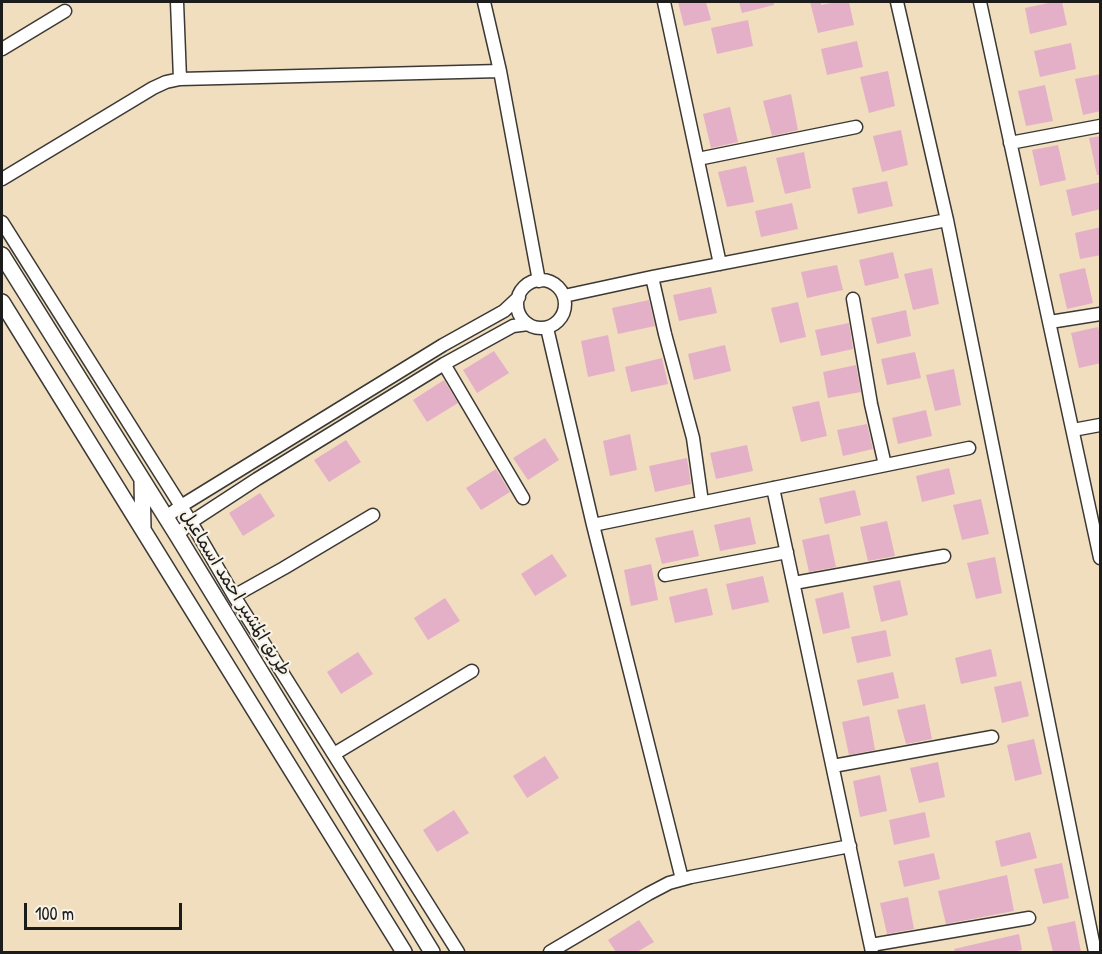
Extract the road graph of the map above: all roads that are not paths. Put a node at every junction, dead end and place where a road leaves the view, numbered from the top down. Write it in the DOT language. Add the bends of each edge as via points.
graph roads {
  1 [pos="177,2"];
  2 [pos="484,2"];
  3 [pos="664,2"];
  4 [pos="897,2"];
  5 [pos="980,2"];
  6 [pos="65,11"];
  7 [pos="2,48"];
  8 [pos="500,71"];
  9 [pos="180,79"];
  10 [pos="1101,126"];
  11 [pos="856,127"];
  12 [pos="1010,142"];
  13 [pos="698,159"];
  14 [pos="2,179"];
  15 [pos="947,220"];
  16 [pos="2,222"];
  17 [pos="2,255"];
  18 [pos="720,264"];
  19 [pos="652,277"];
  20 [pos="539,280"];
  21 [pos="564,296"];
  22 [pos="519,297"];
  23 [pos="853,299"];
  24 [pos="2,302"];
  25 [pos="1101,314"];
  26 [pos="1050,322"];
  27 [pos="528,324"];
  28 [pos="547,328"];
  29 [pos="444,364"];
  30 [pos="1101,425"];
  31 [pos="1073,430"];
  32 [pos="969,448"];
  33 [pos="885,465"];
  34 [pos="142,480"];
  35 [pos="774,488"];
  36 [pos="523,498"];
  37 [pos="702,502"];
  38 [pos="181,506"];
  39 [pos="374,515"];
  40 [pos="165,517"];
  41 [pos="191,522"];
  42 [pos="593,525"];
  43 [pos="143,529"];
  44 [pos="177,535"];
  45 [pos="787,552"];
  46 [pos="944,556"];
  47 [pos="1101,558"];
  48 [pos="665,575"];
  49 [pos="794,583"];
  50 [pos="234,596"];
  51 [pos="472,671"];
  52 [pos="992,737"];
  53 [pos="334,754"];
  54 [pos="832,766"];
  55 [pos="850,846"];
  56 [pos="682,879"];
  57 [pos="1029,918"];
  58 [pos="871,949"];
  59 [pos="404,952"];
  60 [pos="432,952"];
  61 [pos="458,952"];
  62 [pos="550,952"];
  63 [pos="1095,952"];
  1 -- 9 [label="street"];
  2 -- 8 [label="street"];
  3 -- 13 [label="street"];
  4 -- 15 [label="street"];
  5 -- 12 [label="street"];
  6 -- 7 [label="street"];
  8 -- 9 [label="street"];
  8 -- 20 [label="street"];
  9 -- 14 [label="street" via="153,88"];
  10 -- 12 [label="street"];
  11 -- 13 [label="street"];
  12 -- 26 [label="street"];
  13 -- 18 [label="street"];
  15 -- 18 [label="street"];
  15 -- 63 [label="street"];
  16 -- 38 [label="street"];
  17 -- 34 [label="street, طريق المشير احمد اسماعيل"];
  18 -- 19 [label="street"];
  19 -- 21 [label="street"];
  19 -- 37 [label="street" via="693,438"];
  20 -- 21 [label="street" via="549,282"];
  20 -- 22 [label="street" via="530,283"];
  21 -- 28 [label="street" via="562,316"];
  22 -- 27 [label="street" via="521,317"];
  22 -- 38 [label="street" via="504,310"];
  23 -- 33 [label="street"];
  24 -- 43 [label="street"];
  25 -- 26 [label="street"];
  26 -- 31 [label="street"];
  27 -- 28 [label="street"];
  27 -- 29 [label="street" via="513,326"];
  28 -- 42 [label="street"];
  29 -- 36 [label="street"];
  29 -- 41 [label="street"];
  30 -- 31 [label="street"];
  31 -- 47 [label="street"];
  32 -- 33 [label="street"];
  33 -- 35 [label="street"];
  34 -- 40 [label="street, طريق المشير احمد اسماعيل"];
  34 -- 43 [label="street"];
  35 -- 37 [label="street"];
  35 -- 45 [label="street"];
  37 -- 42 [label="street"];
  38 -- 40 [label="street"];
  38 -- 41 [label="street"];
  39 -- 50 [label="street"];
  40 -- 44 [label="street, طريق المشير احمد اسماعيل"];
  41 -- 44 [label="street"];
  41 -- 50 [label="street"];
  42 -- 56 [label="street"];
  43 -- 59 [label="street"];
  44 -- 60 [label="street, طريق المشير احمد اسماعيل"];
  45 -- 48 [label="street"];
  45 -- 49 [label="street"];
  46 -- 49 [label="street"];
  49 -- 54 [label="street"];
  50 -- 53 [label="street"];
  51 -- 53 [label="street"];
  52 -- 54 [label="street"];
  53 -- 61 [label="street"];
  54 -- 55 [label="street"];
  55 -- 56 [label="street"];
  55 -- 58 [label="street"];
  56 -- 62 [label="street" via="648,894"];
  57 -- 58 [label="street"];
}
